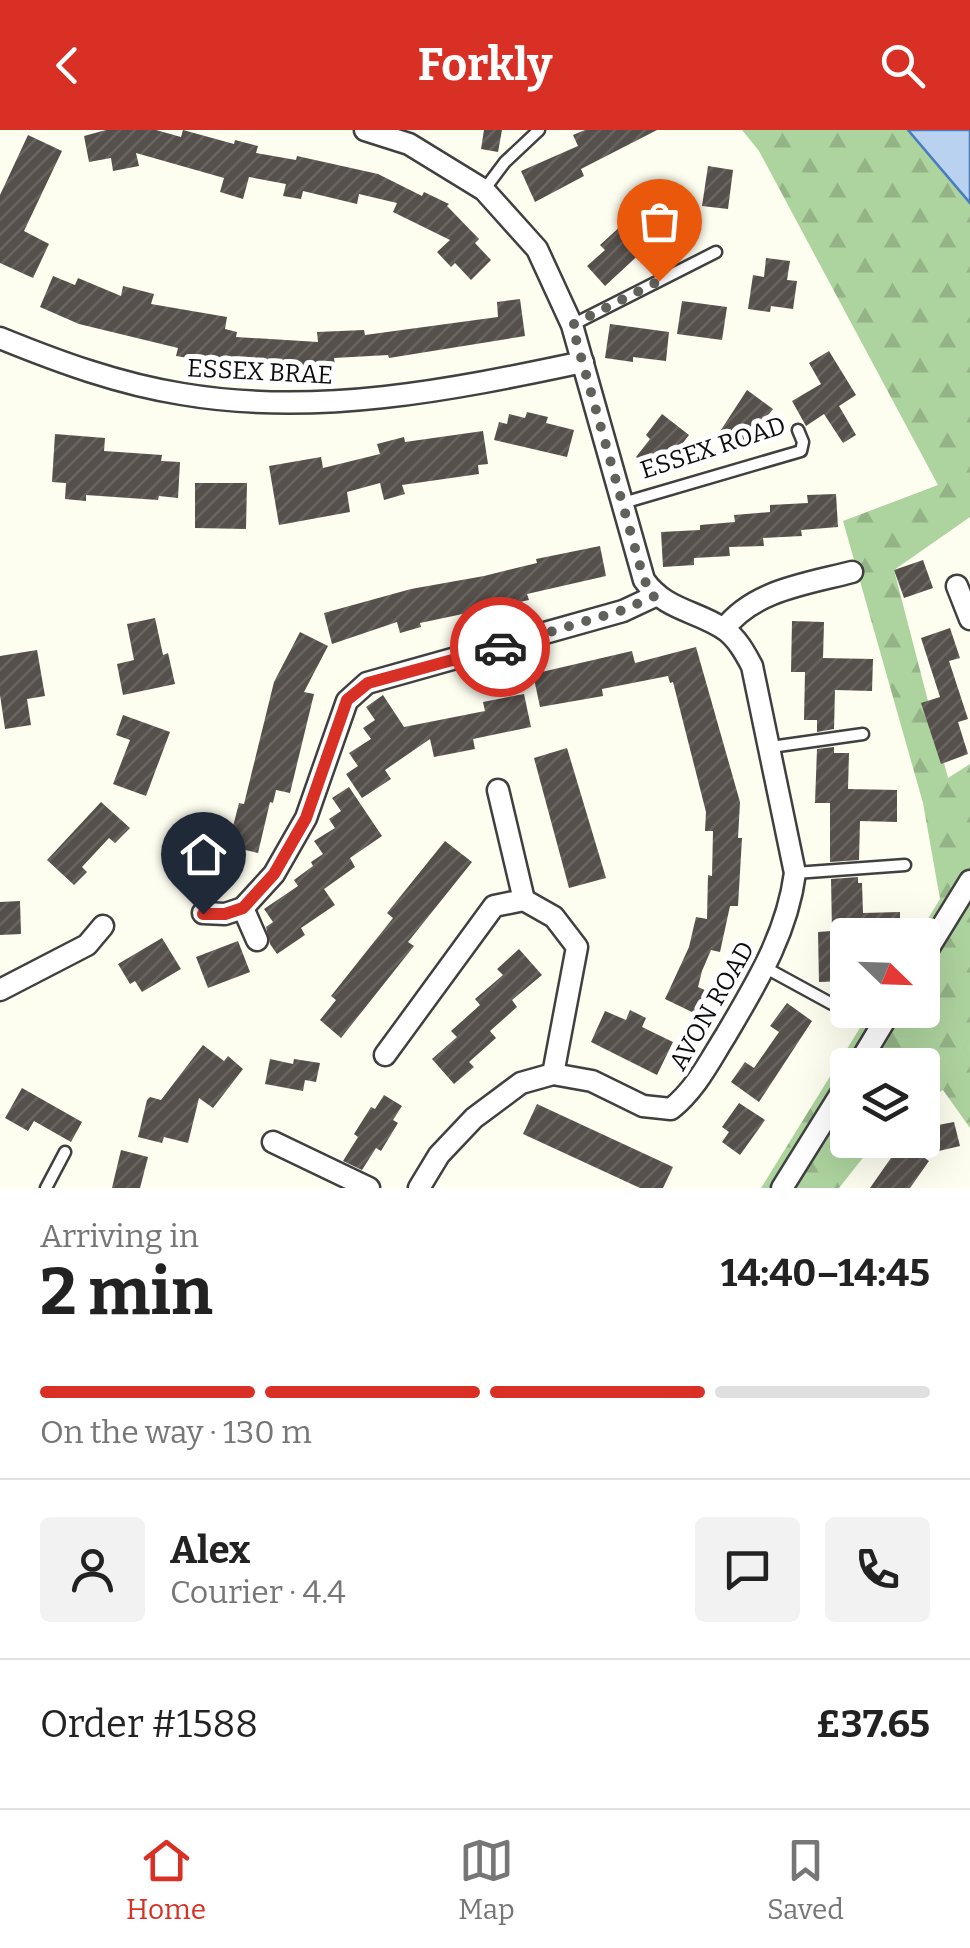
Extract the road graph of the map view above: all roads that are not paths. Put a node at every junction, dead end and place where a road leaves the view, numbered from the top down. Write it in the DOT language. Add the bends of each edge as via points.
graph roads {
  1 [pos="365,130"];
  2 [pos="538,130"];
  3 [pos="484,190"];
  4 [pos="716,252"];
  5 [pos="572,325"];
  6 [pos="0,338"];
  7 [pos="583,362"];
  8 [pos="798,430"];
  9 [pos="622,503"];
  10 [pos="852,572"];
  11 [pos="958,586"];
  12 [pos="655,596"];
  13 [pos="970,618"];
  14 [pos="724,629"];
  15 [pos="863,734"];
  16 [pos="771,748"];
  17 [pos="498,799"];
  18 [pos="906,865"];
  19 [pos="795,872"];
  20 [pos="970,881"];
  21 [pos="524,900"];
  22 [pos="243,908"];
  23 [pos="203,914"];
  24 [pos="103,926"];
  25 [pos="940,930"];
  26 [pos="256,940"];
  27 [pos="766,968"];
  28 [pos="0,990"];
  29 [pos="830,1003"];
  30 [pos="396,1048"];
  31 [pos="553,1074"];
  32 [pos="830,1111"];
  33 [pos="273,1142"];
  34 [pos="65,1152"];
  35 [pos="46,1188"];
  36 [pos="369,1188"];
  37 [pos="419,1188"];
  38 [pos="782,1188"];
  1 -- 3 [label="street, ESSEX ROAD" via="409,144"];
  2 -- 3 [label="lane"];
  3 -- 5 [label="street, ESSEX ROAD" via="537,249"];
  4 -- 5 [label="lane"];
  5 -- 7 [label="street, ESSEX ROAD"];
  6 -- 7 [label="street, ESSEX BRAE" via="134,384 274,403 444,390"];
  7 -- 9 [label="street, ESSEX ROAD"];
  8 -- 9 [label="lane, ESSEX ROAD" via="801,451"];
  9 -- 12 [label="street, ESSEX ROAD" via="644,580"];
  10 -- 14 [label="street" via="763,596"];
  11 -- 13 [label="street"];
  12 -- 14 [label="street, AVON ROAD"];
  12 -- 22 [label="street" via="368,683 347,700 306,818 274,874"];
  14 -- 16 [label="street, AVON ROAD" via="752,666"];
  15 -- 16 [label="lane"];
  16 -- 19 [label="street, AVON ROAD"];
  17 -- 21 [label="street"];
  18 -- 19 [label="lane"];
  19 -- 27 [label="street, AVON ROAD" via="791,903"];
  20 -- 25 [label="street"];
  21 -- 30 [label="street" via="494,906"];
  21 -- 31 [label="street" via="554,917 577,947"];
  22 -- 23 [label="street"];
  22 -- 26 [label="street"];
  24 -- 28 [label="street" via="86,945"];
  27 -- 29 [label="lane"];
  27 -- 31 [label="street, AVON ROAD" via="690,1093 671,1109 643,1106 592,1081"];
  31 -- 37 [label="street" via="521,1083 474,1118 439,1154"];
  32 -- 38 [label="street"];
  33 -- 36 [label="street"];
  34 -- 35 [label="lane"];
}
